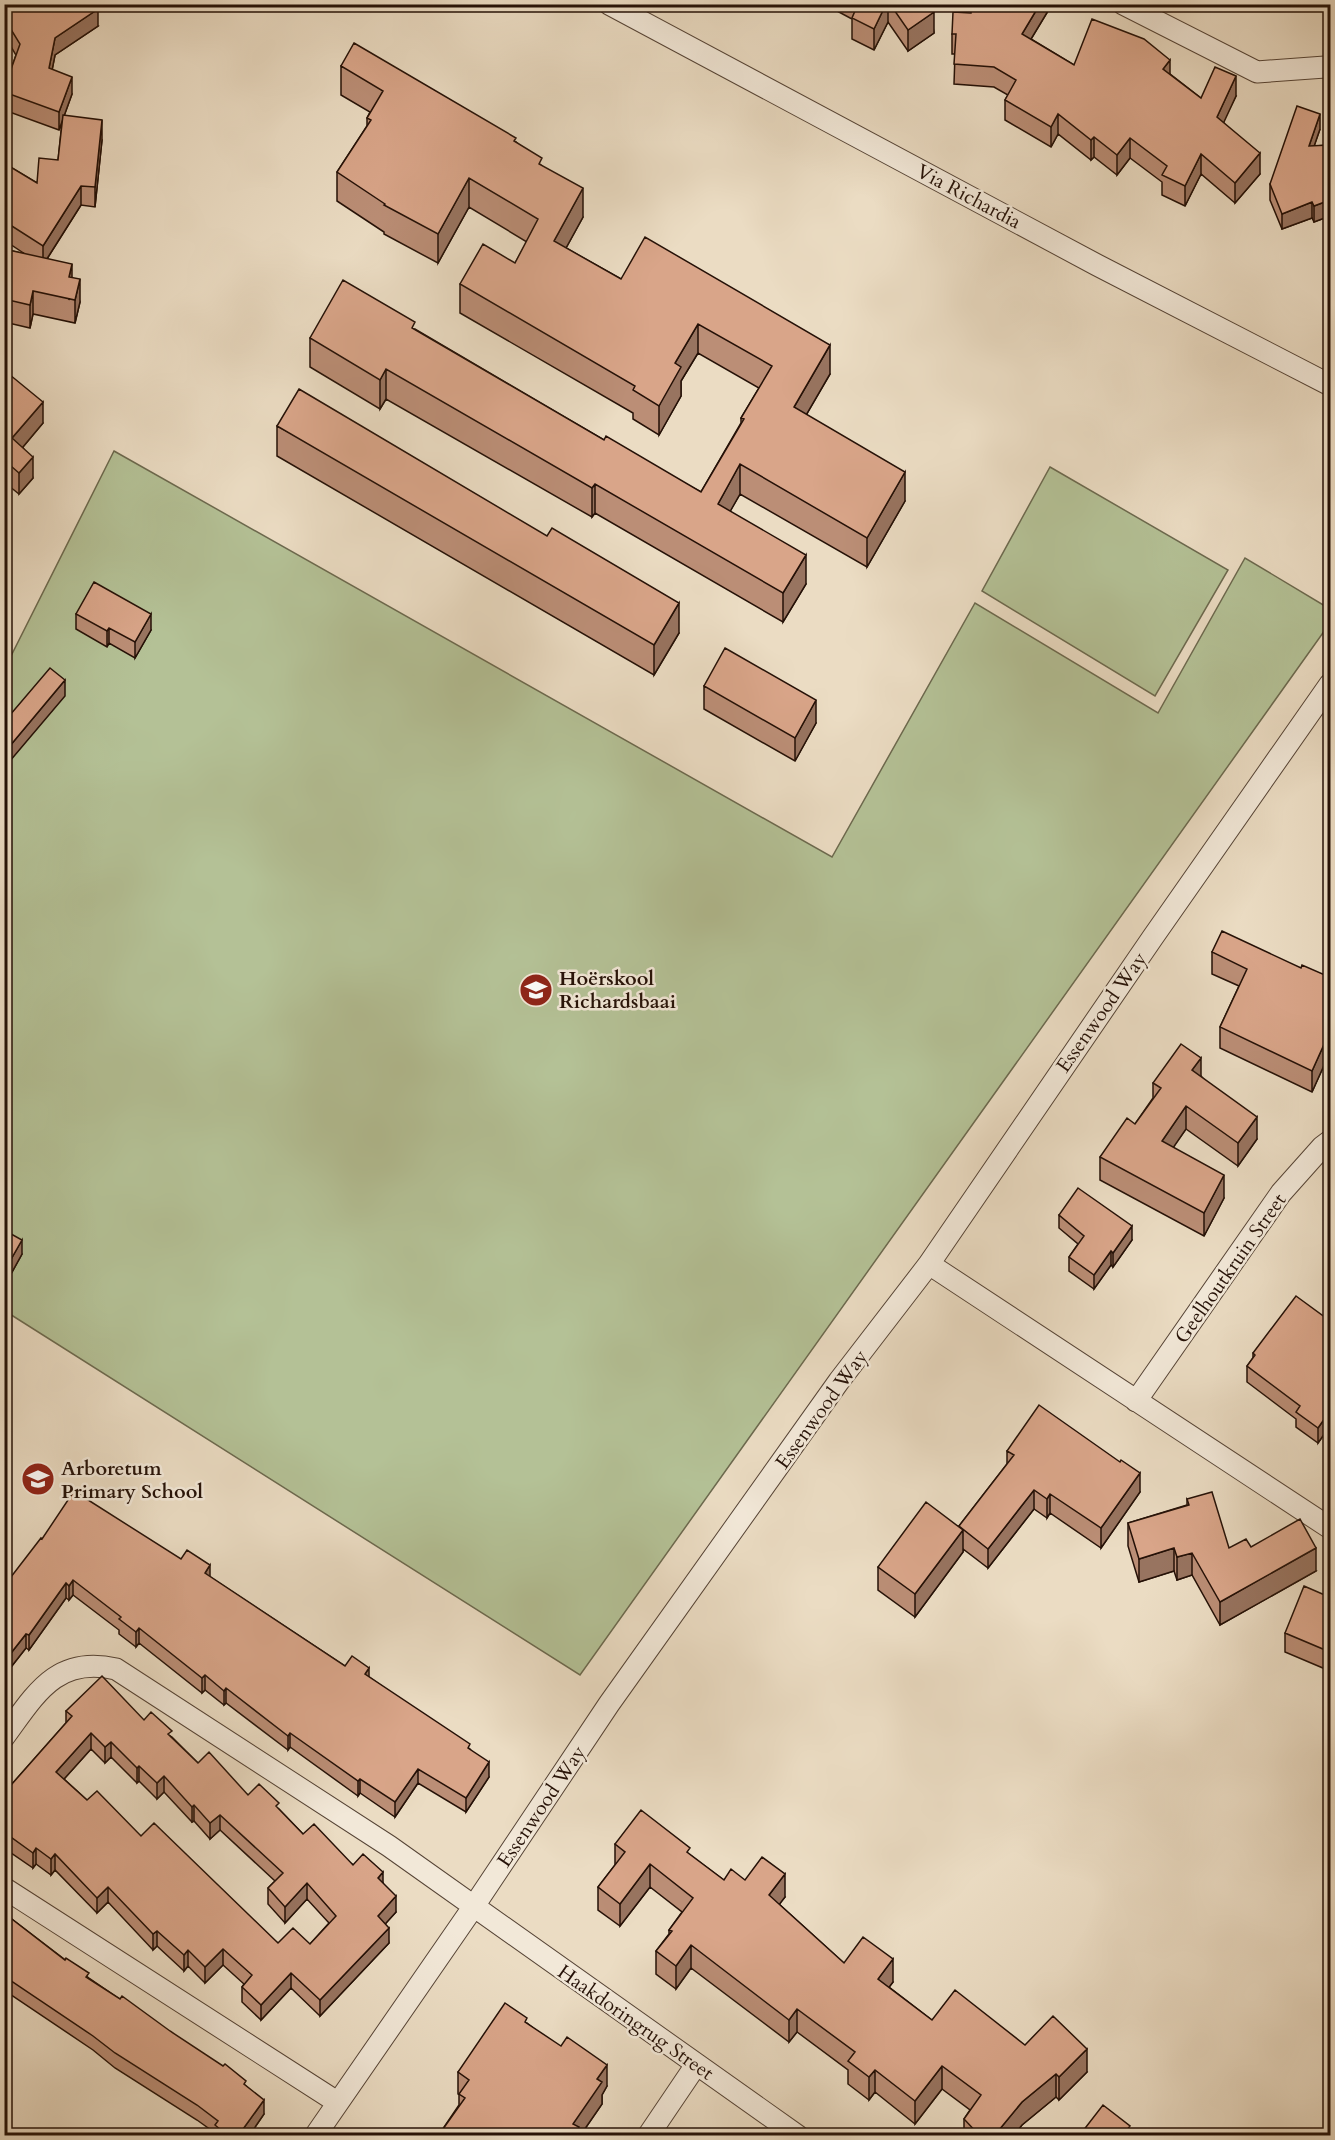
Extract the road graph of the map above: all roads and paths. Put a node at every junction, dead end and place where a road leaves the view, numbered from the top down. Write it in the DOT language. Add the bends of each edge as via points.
graph roads {
  1 [pos="609,4"];
  2 [pos="1123,4"];
  3 [pos="1325,67"];
  4 [pos="1330,385"];
  5 [pos="1330,684"];
  6 [pos="1330,1141"];
  7 [pos="929,1264"];
  8 [pos="1136,1401"];
  9 [pos="1330,1528"];
  10 [pos="4,1737"];
  11 [pos="4,1888"];
  12 [pos="474,1906"];
  13 [pos="696,2065"];
  14 [pos="337,2102"];
  15 [pos="315,2136"];
  16 [pos="648,2136"];
  17 [pos="798,2136"];
  1 -- 4 [label="street, Via Richardia"];
  2 -- 3 [label="street" via="1257,72"];
  5 -- 7 [label="street, Essenwood Way"];
  6 -- 8 [label="street, Geelhoutkruin Street" via="1281,1193"];
  7 -- 8 [label="street"];
  7 -- 12 [label="street, Essenwood Way" via="839,1381 616,1695"];
  8 -- 9 [label="street"];
  10 -- 12 [label="street, Haakdoringrug Street" via="46,1682 59,1673 89,1665 116,1669 379,1839"];
  11 -- 14 [label="street"];
  12 -- 13 [label="street, Haakdoringrug Street"];
  12 -- 14 [label="street, Essenwood Way"];
  13 -- 16 [label="street"];
  13 -- 17 [label="street, Haakdoringrug Street"];
  14 -- 15 [label="street, Essenwood Way"];
}
